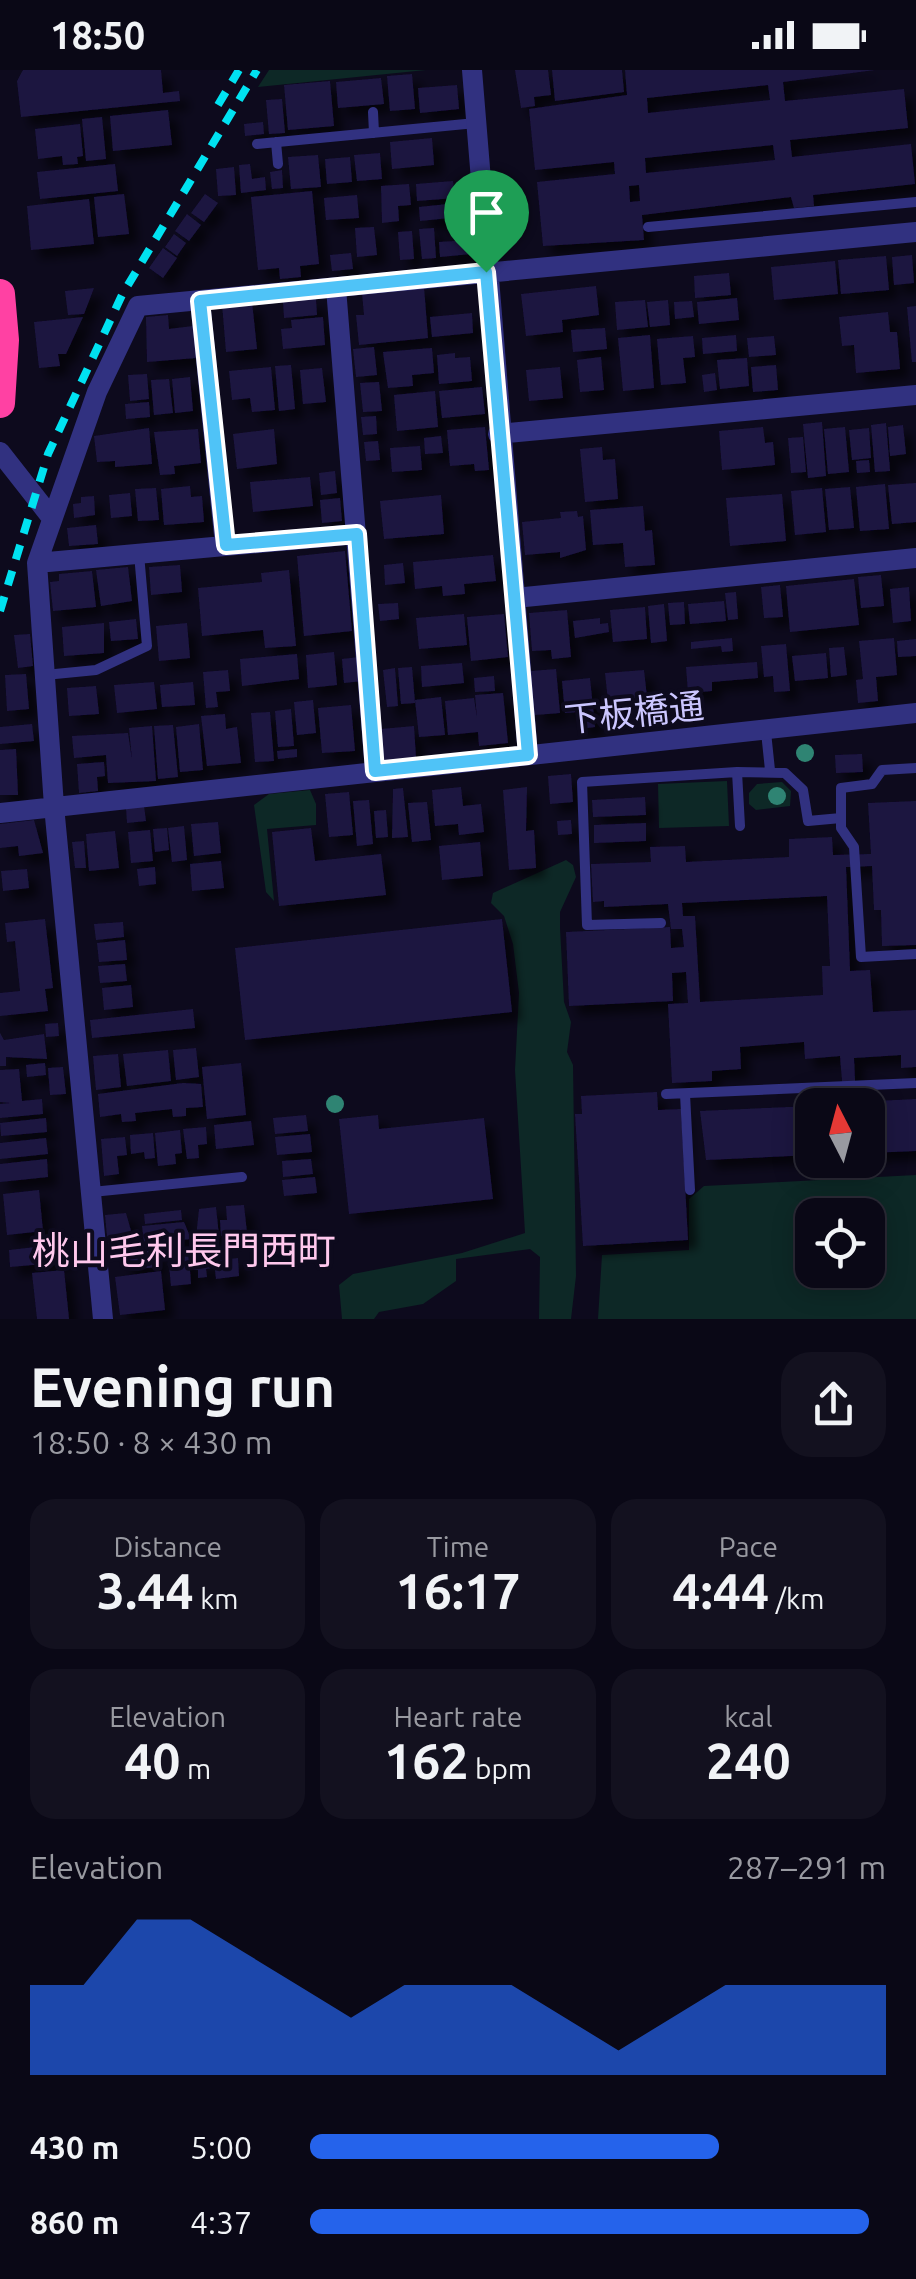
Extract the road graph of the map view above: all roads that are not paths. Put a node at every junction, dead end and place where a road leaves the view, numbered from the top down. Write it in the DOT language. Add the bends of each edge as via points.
graph roads {
  1 [pos="472,70"];
  2 [pos="372,112"];
  3 [pos="476,123"];
  4 [pos="374,133"];
  5 [pos="276,142"];
  6 [pos="257,144"];
  7 [pos="278,164"];
  8 [pos="916,202"];
  9 [pos="648,227"];
  10 [pos="916,232"];
  11 [pos="486,272"];
  12 [pos="336,288"];
  13 [pos="0,294"];
  14 [pos="200,301"];
  15 [pos="916,395"];
  16 [pos="0,403"];
  17 [pos="498,434"];
  18 [pos="0,452"];
  19 [pos="50,517"];
  20 [pos="357,534"];
  21 [pos="226,545"];
  22 [pos="138,553"];
  23 [pos="916,558"];
  24 [pos="38,563"];
  25 [pos="515,598"];
  26 [pos="45,675"];
  27 [pos="916,713"];
  28 [pos="766,732"];
  29 [pos="528,755"];
  30 [pos="916,768"];
  31 [pos="770,770"];
  32 [pos="375,771"];
  33 [pos="737,772"];
  34 [pos="54,806"];
  35 [pos="0,812"];
  36 [pos="841,818"];
  37 [pos="740,826"];
  38 [pos="661,923"];
  39 [pos="916,954"];
  40 [pos="916,1083"];
  41 [pos="666,1094"];
  42 [pos="686,1094"];
  43 [pos="242,1177"];
  44 [pos="690,1190"];
  45 [pos="90,1192"];
  46 [pos="102,1319"];
  1 -- 3 [label="street"];
  2 -- 4 [label="lane"];
  3 -- 4 [label="lane"];
  3 -- 11 [label="street"];
  4 -- 5 [label="lane"];
  5 -- 6 [label="lane"];
  5 -- 7 [label="lane"];
  8 -- 9 [label="lane"];
  10 -- 11 [label="street"];
  11 -- 12 [label="street"];
  11 -- 17 [label="street"];
  12 -- 14 [label="street"];
  12 -- 20 [label="street"];
  13 -- 16 [label="highway"];
  14 -- 19 [label="street" via="138,306 96,392"];
  14 -- 21 [label="street"];
  15 -- 17 [label="street"];
  17 -- 25 [label="street"];
  18 -- 19 [label="street"];
  19 -- 24 [label="street"];
  20 -- 21 [label="street"];
  20 -- 32 [label="street"];
  21 -- 22 [label="street"];
  22 -- 24 [label="street"];
  22 -- 26 [label="lane" via="147,646 96,670"];
  23 -- 25 [label="street"];
  24 -- 26 [label="street"];
  25 -- 29 [label="street"];
  26 -- 34 [label="street"];
  27 -- 28 [label="street, 下板橋通"];
  28 -- 29 [label="street, 下板橋通"];
  28 -- 31 [label="lane"];
  29 -- 32 [label="street, 下板橋通"];
  30 -- 36 [label="lane" via="882,770 872,784 841,788"];
  31 -- 33 [label="lane"];
  31 -- 36 [label="lane" via="785,773 803,790 808,820"];
  32 -- 34 [label="street, 下板橋通"];
  33 -- 37 [label="lane"];
  33 -- 38 [label="lane" via="582,782 587,925"];
  34 -- 35 [label="street, 下板橋通"];
  34 -- 45 [label="street"];
  36 -- 39 [label="lane" via="854,847 860,957"];
  40 -- 42 [label="lane"];
  41 -- 42 [label="lane"];
  42 -- 44 [label="lane"];
  43 -- 45 [label="lane"];
  45 -- 46 [label="street"];
}
